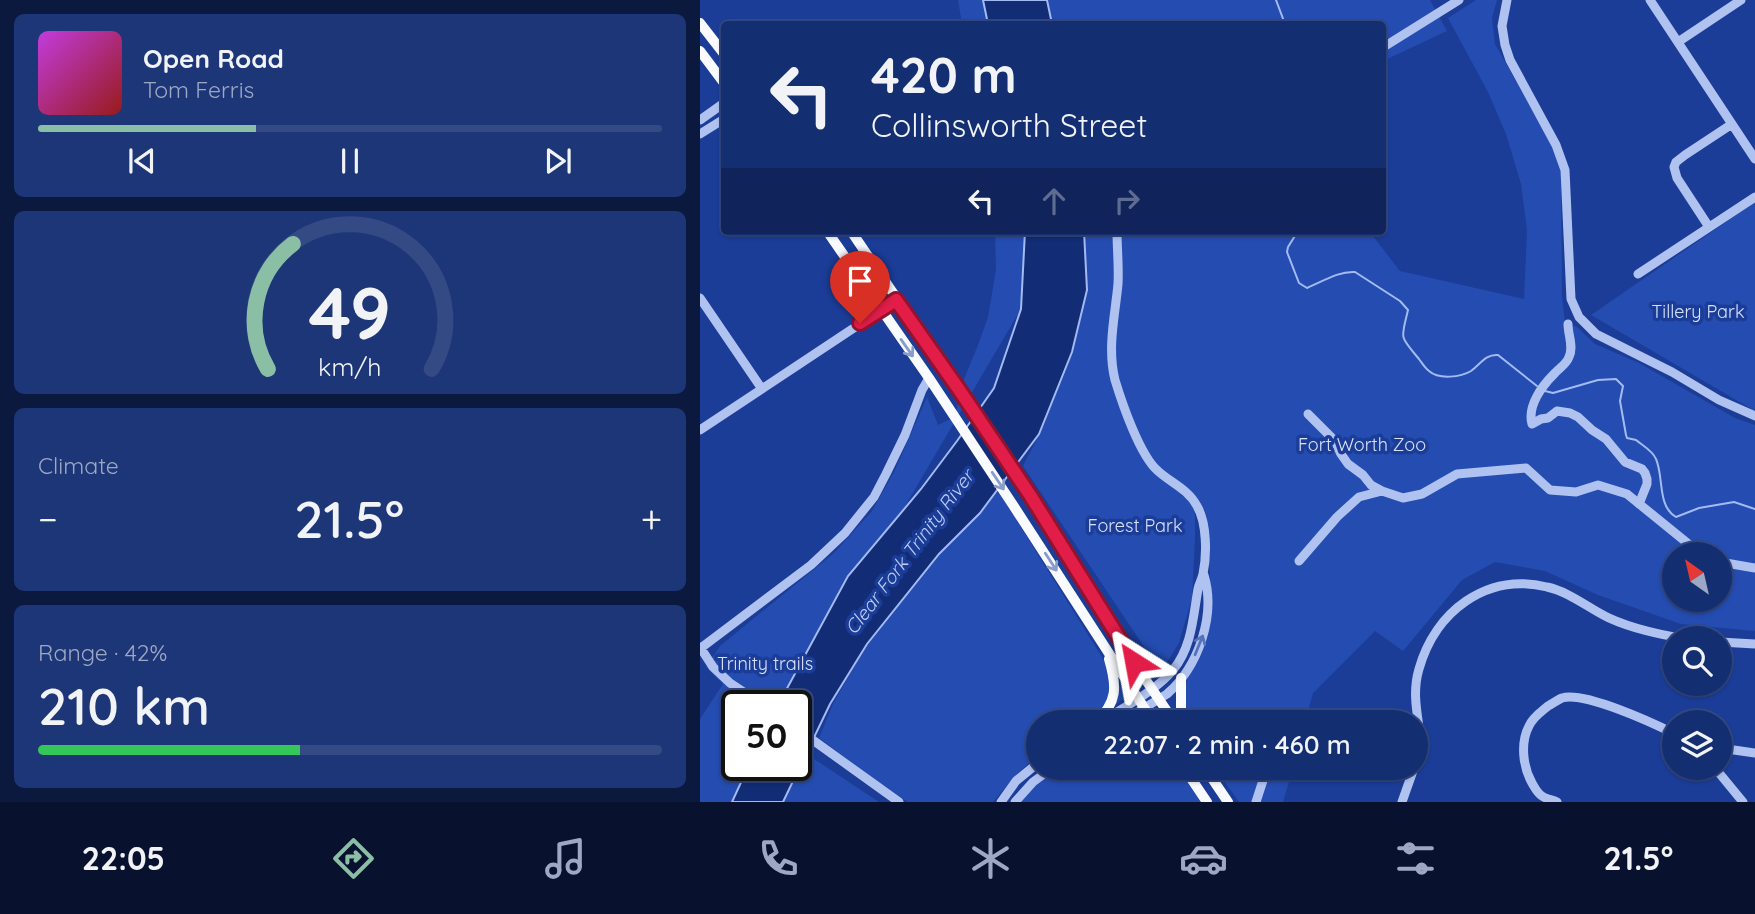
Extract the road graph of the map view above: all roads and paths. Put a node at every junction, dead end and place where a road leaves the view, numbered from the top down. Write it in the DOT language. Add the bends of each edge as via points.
graph roads {
  1 [pos="1459,0"];
  2 [pos="1507,0"];
  3 [pos="1650,0"];
  4 [pos="1741,0"];
  5 [pos="700,23"];
  6 [pos="1678,42"];
  7 [pos="1386,46"];
  8 [pos="721,50"];
  9 [pos="700,51"];
  10 [pos="721,79"];
  11 [pos="721,105"];
  12 [pos="700,120"];
  13 [pos="721,121"];
  14 [pos="1732,124"];
  15 [pos="700,134"];
  16 [pos="1755,159"];
  17 [pos="1755,197"];
  18 [pos="1709,227"];
  19 [pos="830,235"];
  20 [pos="854,235"];
  21 [pos="1117,235"];
  22 [pos="1638,274"];
  23 [pos="700,298"];
  24 [pos="896,300"];
  25 [pos="881,310"];
  26 [pos="1568,324"];
  27 [pos="929,378"];
  28 [pos="761,389"];
  29 [pos="962,394"];
  30 [pos="1308,414"];
  31 [pos="1755,416"];
  32 [pos="700,430"];
  33 [pos="1382,491"];
  34 [pos="1639,504"];
  35 [pos="1686,542"];
  36 [pos="1299,561"];
  37 [pos="1732,564"];
  38 [pos="1755,568"];
  39 [pos="1203,573"];
  40 [pos="1662,635"];
  41 [pos="1732,643"];
  42 [pos="1755,644"];
  43 [pos="1105,646"];
  44 [pos="700,648"];
  45 [pos="1181,678"];
  46 [pos="1152,688"];
  47 [pos="740,690"];
  48 [pos="1159,699"];
  49 [pos="1141,703"];
  50 [pos="1107,710"];
  51 [pos="1126,710"];
  52 [pos="1134,710"];
  53 [pos="1146,710"];
  54 [pos="1166,710"];
  55 [pos="1181,710"];
  56 [pos="1416,710"];
  57 [pos="1662,728"];
  58 [pos="812,739"];
  59 [pos="1732,750"];
  60 [pos="1755,753"];
  61 [pos="1026,773"];
  62 [pos="1036,780"];
  63 [pos="1192,780"];
  64 [pos="1214,780"];
  65 [pos="1263,780"];
  66 [pos="1410,780"];
  67 [pos="1726,780"];
  68 [pos="899,802"];
  69 [pos="1001,802"];
  70 [pos="1015,802"];
  71 [pos="1207,802"];
  72 [pos="1228,802"];
  73 [pos="1256,802"];
  74 [pos="1402,802"];
  75 [pos="1558,802"];
  76 [pos="1743,802"];
  1 -- 7 [label="street"];
  2 -- 31 [label="street" via="1502,26 1510,60 1565,170 1571,299 1579,317 1596,334"];
  3 -- 6 [label="street"];
  4 -- 6 [label="street"];
  5 -- 8 [label="main road"];
  6 -- 14 [label="street"];
  9 -- 10 [label="main road"];
  11 -- 12 [label="street"];
  13 -- 15 [label="street"];
  14 -- 16 [label="street"];
  14 -- 18 [label="street" via="1674,167"];
  17 -- 18 [label="street"];
  18 -- 22 [label="street"];
  19 -- 25 [label="main road"];
  20 -- 24 [label="main road"];
  21 -- 39 [label="street" via="1118,286 1111,351 1115,378 1146,457 1191,496 1201,513"];
  23 -- 28 [label="street"];
  24 -- 25 [label="street"];
  24 -- 29 [label="main road"];
  25 -- 27 [label="main road, one-way"];
  25 -- 28 [label="street"];
  26 -- 34 [label="street" via="1571,353 1537,396 1532,424 1558,411 1570,413 1606,439 1625,462 1642,469 1647,479"];
  27 -- 29 [label="main road" via="936,373 946,377"];
  27 -- 43 [label="main road, one-way"];
  27 -- 44 [label="street" via="874,497 845,533 811,565"];
  28 -- 32 [label="street"];
  29 -- 46 [label="main road"];
  30 -- 33 [label="street" via="1335,441 1348,464"];
  33 -- 34 [label="street" via="1403,498 1422,494 1457,474 1526,468 1550,490 1576,492 1598,485 1627,494"];
  33 -- 36 [label="street" via="1359,497"];
  34 -- 35 [label="street"];
  37 -- 38 [label="street"];
  45 -- 39 [label="street, one-way" via="1204,630 1208,588"];
  39 -- 46 [label="street" via="1184,653 1167,677"];
  40 -- 56 [label="street" via="1611,619 1560,590 1517,583 1489,589 1455,609 1432,636 1415,687"];
  41 -- 42 [label="street"];
  43 -- 49 [label="main road"];
  43 -- 50 [label="main road" via="1115,687"];
  44 -- 47 [label="street" via="713,667"];
  45 -- 48 [label="street"];
  45 -- 55 [label="main road"];
  46 -- 48 [label="main road"];
  46 -- 49 [label="street"];
  48 -- 49 [label="street"];
  48 -- 54 [label="main road"];
  49 -- 51 [label="street"];
  49 -- 52 [label="street"];
  49 -- 53 [label="main road"];
  57 -- 75 [label="street" via="1572,697 1550,704 1529,726 1524,759 1538,792"];
  58 -- 68 [label="street"];
  59 -- 60 [label="street"];
  61 -- 69 [label="street"];
  62 -- 70 [label="street"];
  63 -- 71 [label="main road"];
  64 -- 72 [label="main road"];
  65 -- 73 [label="street"];
  66 -- 74 [label="street"];
  67 -- 76 [label="street"];
}
